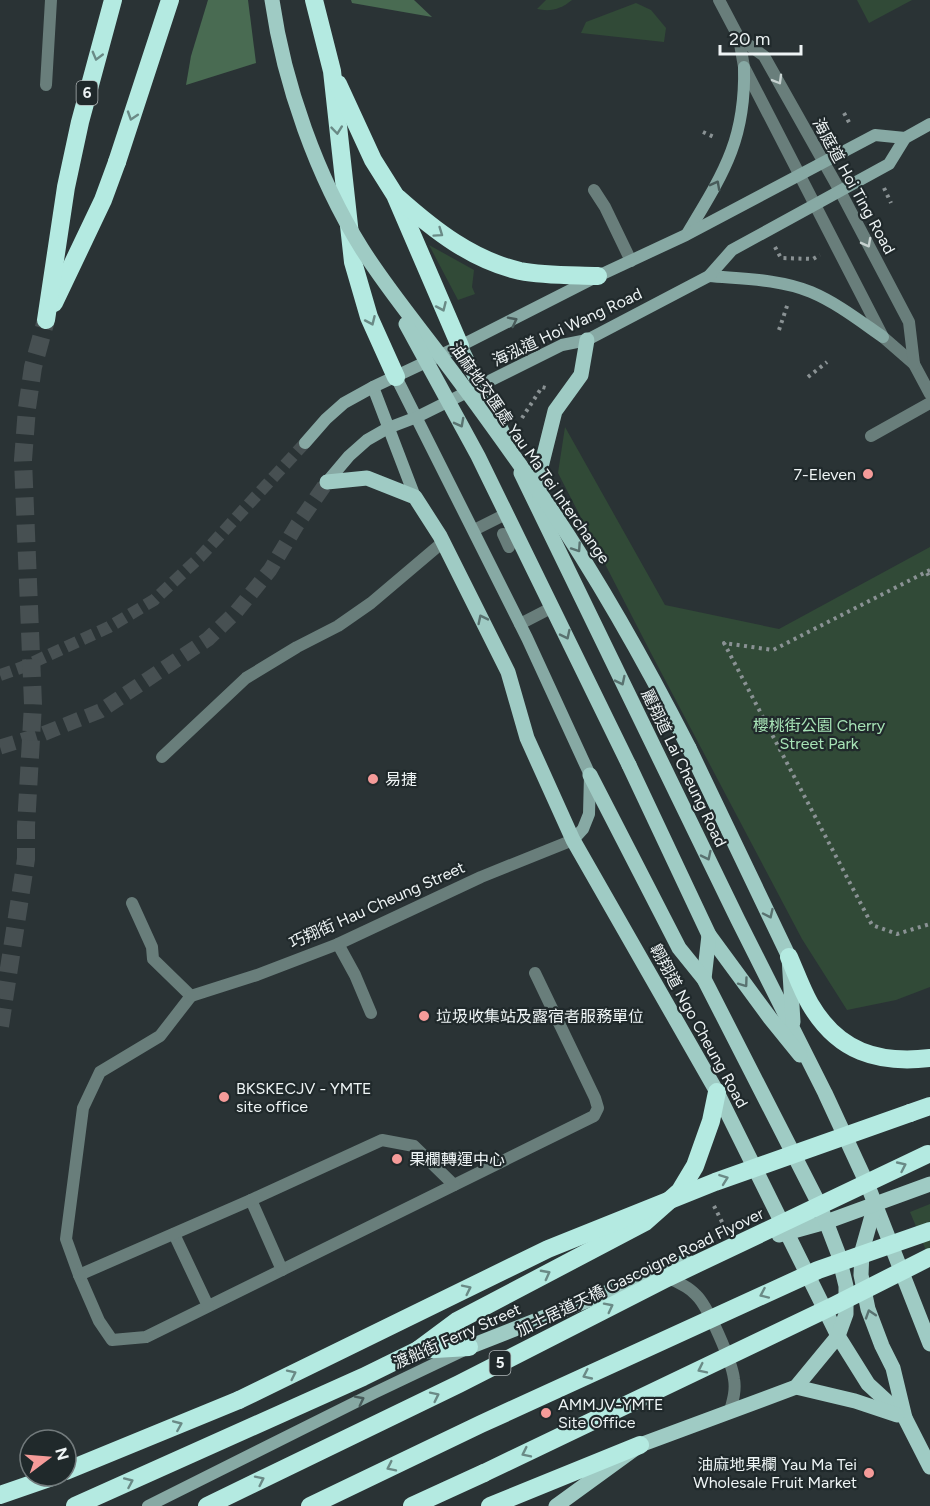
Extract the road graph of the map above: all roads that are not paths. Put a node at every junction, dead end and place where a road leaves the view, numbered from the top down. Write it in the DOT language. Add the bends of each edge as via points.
graph roads {
  1 [pos="51,0"];
  2 [pos="113,0"];
  3 [pos="170,0"];
  4 [pos="272,0"];
  5 [pos="314,0"];
  6 [pos="719,0"];
  7 [pos="739,38"];
  8 [pos="744,68"];
  9 [pos="332,71"];
  10 [pos="46,85"];
  11 [pos="930,124"];
  12 [pos="905,138"];
  13 [pos="823,163"];
  14 [pos="799,176"];
  15 [pos="594,190"];
  16 [pos="840,191"];
  17 [pos="395,195"];
  18 [pos="814,205"];
  19 [pos="686,235"];
  20 [pos="631,261"];
  21 [pos="598,276"];
  22 [pos="709,276"];
  23 [pos="382,280"];
  24 [pos="883,337"];
  25 [pos="586,340"];
  26 [pos="460,346"];
  27 [pos="914,364"];
  28 [pos="396,376"];
  29 [pos="373,387"];
  30 [pos="480,387"];
  31 [pos="930,394"];
  32 [pos="930,403"];
  33 [pos="417,417"];
  34 [pos="388,428"];
  35 [pos="871,436"];
  36 [pos="305,443"];
  37 [pos="327,482"];
  38 [pos="416,498"];
  39 [pos="504,515"];
  40 [pos="540,515"];
  41 [pos="474,530"];
  42 [pos="503,534"];
  43 [pos="443,542"];
  44 [pos="509,547"];
  45 [pos="551,608"];
  46 [pos="520,624"];
  47 [pos="162,757"];
  48 [pos="590,775"];
  49 [pos="573,840"];
  50 [pos="132,903"];
  51 [pos="710,935"];
  52 [pos="338,945"];
  53 [pos="789,957"];
  54 [pos="535,973"];
  55 [pos="704,979"];
  56 [pos="191,996"];
  57 [pos="371,1013"];
  58 [pos="793,1026"];
  59 [pos="930,1058"];
  60 [pos="816,1073"];
  61 [pos="717,1092"];
  62 [pos="930,1106"];
  63 [pos="930,1153"];
  64 [pos="930,1184"];
  65 [pos="454,1185"];
  66 [pos="251,1200"];
  67 [pos="875,1205"];
  68 [pos="826,1222"];
  69 [pos="930,1231"];
  70 [pos="787,1232"];
  71 [pos="174,1234"];
  72 [pos="930,1257"];
  73 [pos="282,1269"];
  74 [pos="655,1272"];
  75 [pos="79,1275"];
  76 [pos="208,1306"];
  77 [pos="838,1336"];
  78 [pos="930,1344"];
  79 [pos="470,1347"];
  80 [pos="418,1350"];
  81 [pos="796,1387"];
  82 [pos="730,1411"];
  83 [pos="905,1418"];
  84 [pos="640,1445"];
  85 [pos="78,1467"];
  86 [pos="930,1467"];
  87 [pos="20,1488"];
  88 [pos="0,1495"];
  89 [pos="75,1506"];
  90 [pos="148,1506"];
  91 [pos="207,1506"];
  92 [pos="310,1506"];
  93 [pos="411,1506"];
  94 [pos="490,1506"];
  95 [pos="556,1506"];
  1 -- 10 [label="street"];
  2 -- 3 [label="highway, 6, bridge" via="68,176 46,320 103,200"];
  4 -- 23 [label="main road, 油麻地交匯處 Yau Ma Tei Interchange, bridge" via="289,81 306,130 332,194"];
  5 -- 9 [label="highway"];
  6 -- 7 [label="street, 海庭道 Hoi Ting Road"];
  7 -- 8 [label="street, 海庭道 Hoi Ting Road"];
  7 -- 13 [label="street, 海庭道 Hoi Ting Road, one-way" via="764,56"];
  8 -- 14 [label="street, 海庭道 Hoi Ting Road"];
  19 -- 8 [label="street, one-way" via="716,186 737,139 745,96"];
  9 -- 17 [label="highway" via="373,160"];
  9 -- 28 [label="highway, one-way" via="353,262 369,317"];
  11 -- 12 [label="street, 海泓道 Hoi Wang Road"];
  12 -- 13 [label="street, 海泓道 Hoi Wang Road" via="875,135"];
  12 -- 16 [label="street, 海泓道 Hoi Wang Road" via="889,164"];
  13 -- 14 [label="street, 海泓道 Hoi Wang Road"];
  13 -- 16 [label="street, 海庭道 Hoi Ting Road"];
  14 -- 18 [label="street, 海庭道 Hoi Ting Road"];
  14 -- 19 [label="street, 海泓道 Hoi Wang Road"];
  15 -- 20 [label="street"];
  16 -- 18 [label="street, 海泓道 Hoi Wang Road"];
  16 -- 27 [label="street, 海庭道 Hoi Ting Road, one-way" via="909,322"];
  17 -- 21 [label="highway, one-way" via="436,231 501,265 522,271"];
  17 -- 26 [label="highway, one-way"];
  18 -- 22 [label="street, 海泓道 Hoi Wang Road" via="732,250"];
  18 -- 24 [label="street, 海庭道 Hoi Ting Road"];
  19 -- 20 [label="street, 海泓道 Hoi Wang Road"];
  20 -- 21 [label="street, 海泓道 Hoi Wang Road"];
  26 -- 21 [label="street, 海泓道 Hoi Wang Road, one-way"];
  22 -- 24 [label="street" via="767,281 812,292"];
  22 -- 25 [label="street, 海泓道 Hoi Wang Road"];
  23 -- 51 [label="main road, one-way, bridge" via="478,456"];
  23 -- 53 [label="main road, 油麻地交匯處 Yau Ma Tei Interchange, one-way, bridge" via="485,415 621,619 689,748"];
  24 -- 27 [label="street, 海庭道 Hoi Ting Road"];
  25 -- 30 [label="street, 海泓道 Hoi Wang Road" via="562,345"];
  25 -- 40 [label="main road" via="581,375 555,411 541,467"];
  26 -- 28 [label="street, 海泓道 Hoi Wang Road"];
  26 -- 30 [label="main road, 麗翔道 Lai Cheung Road"];
  27 -- 31 [label="street, 海庭道 Hoi Ting Road"];
  28 -- 29 [label="street, 海泓道 Hoi Wang Road"];
  28 -- 33 [label="street"];
  29 -- 34 [label="street"];
  29 -- 36 [label="street, 海泓道 Hoi Wang Road" via="344,403"];
  30 -- 33 [label="street, 海泓道 Hoi Wang Road"];
  30 -- 40 [label="main road, 麗翔道 Lai Cheung Road"];
  32 -- 35 [label="street"];
  33 -- 34 [label="street, 海泓道 Hoi Wang Road"];
  33 -- 41 [label="street"];
  34 -- 37 [label="street, 海泓道 Hoi Wang Road" via="367,440"];
  34 -- 38 [label="street"];
  37 -- 38 [label="main road" via="367,478"];
  38 -- 43 [label="main road"];
  39 -- 41 [label="street"];
  40 -- 58 [label="main road, 麗翔道 Lai Cheung Road, one-way"];
  41 -- 46 [label="street"];
  42 -- 44 [label="street"];
  43 -- 47 [label="street" via="338,626 246,678"];
  49 -- 43 [label="main road, one-way" via="527,738 508,672"];
  45 -- 46 [label="street"];
  46 -- 48 [label="street"];
  48 -- 49 [label="street" via="589,814"];
  48 -- 55 [label="main road" via="679,948"];
  49 -- 52 [label="street, 巧翔街 Hau Cheung Street" via="489,873"];
  49 -- 61 [label="main road, 翺翔道 Ngo Cheung Road"];
  50 -- 56 [label="street" via="152,947 153,959"];
  51 -- 55 [label="main road"];
  51 -- 60 [label="main road, one-way"];
  52 -- 56 [label="street, 巧翔街 Hau Cheung Street"];
  52 -- 57 [label="street"];
  53 -- 58 [label="main road"];
  53 -- 59 [label="highway" via="811,1005 836,1037 854,1049 882,1059"];
  54 -- 65 [label="street" via="598,1108 594,1116"];
  55 -- 68 [label="main road"];
  56 -- 75 [label="street" via="160,1036 100,1072 83,1108 66,1239"];
  58 -- 60 [label="main road, 麗翔道 Lai Cheung Road"];
  60 -- 67 [label="main road, 麗翔道 Lai Cheung Road"];
  61 -- 70 [label="main road, 翺翔道 Ngo Cheung Road"];
  80 -- 61 [label="highway, one-way" via="457,1321 628,1232 664,1206 680,1191 695,1166"];
  85 -- 62 [label="highway, one-way, bridge" via="239,1400 548,1250 715,1182"];
  91 -- 63 [label="highway, 加士居道天橋 Gascoigne Road Flyover / 5, one-way, bridge" via="667,1278"];
  64 -- 67 [label="main road, 渡船街 Ferry Street"];
  65 -- 66 [label="street" via="414,1146 382,1140"];
  65 -- 73 [label="street"];
  66 -- 71 [label="street"];
  66 -- 73 [label="street"];
  67 -- 68 [label="main road, 渡船街 Ferry Street"];
  67 -- 78 [label="main road, 麗翔道 Lai Cheung Road"];
  83 -- 67 [label="main road, one-way" via="893,1368 868,1309 861,1275 862,1251"];
  68 -- 70 [label="main road, 渡船街 Ferry Street"];
  68 -- 77 [label="main road" via="846,1286 846,1314"];
  69 -- 92 [label="highway, one-way, bridge" via="818,1270"];
  70 -- 74 [label="main road, 渡船街 Ferry Street"];
  70 -- 77 [label="main road, 翺翔道 Ngo Cheung Road"];
  71 -- 75 [label="street"];
  71 -- 76 [label="street"];
  72 -- 93 [label="highway, one-way, bridge"];
  73 -- 76 [label="street"];
  74 -- 79 [label="main road, 渡船街 Ferry Street"];
  74 -- 82 [label="street" via="697,1295 708,1312 734,1379"];
  75 -- 76 [label="street" via="112,1340 146,1337"];
  77 -- 81 [label="main road"];
  77 -- 83 [label="main road, 翺翔道 Ngo Cheung Road" via="868,1384"];
  79 -- 80 [label="highway"];
  90 -- 79 [label="street, 渡船街 Ferry Street, one-way"];
  89 -- 80 [label="highway, one-way"];
  81 -- 82 [label="main road"];
  81 -- 83 [label="main road"];
  82 -- 84 [label="main road"];
  83 -- 86 [label="main road"];
  84 -- 94 [label="highway"];
  84 -- 95 [label="main road"];
  87 -- 88 [label="highway"];
}
